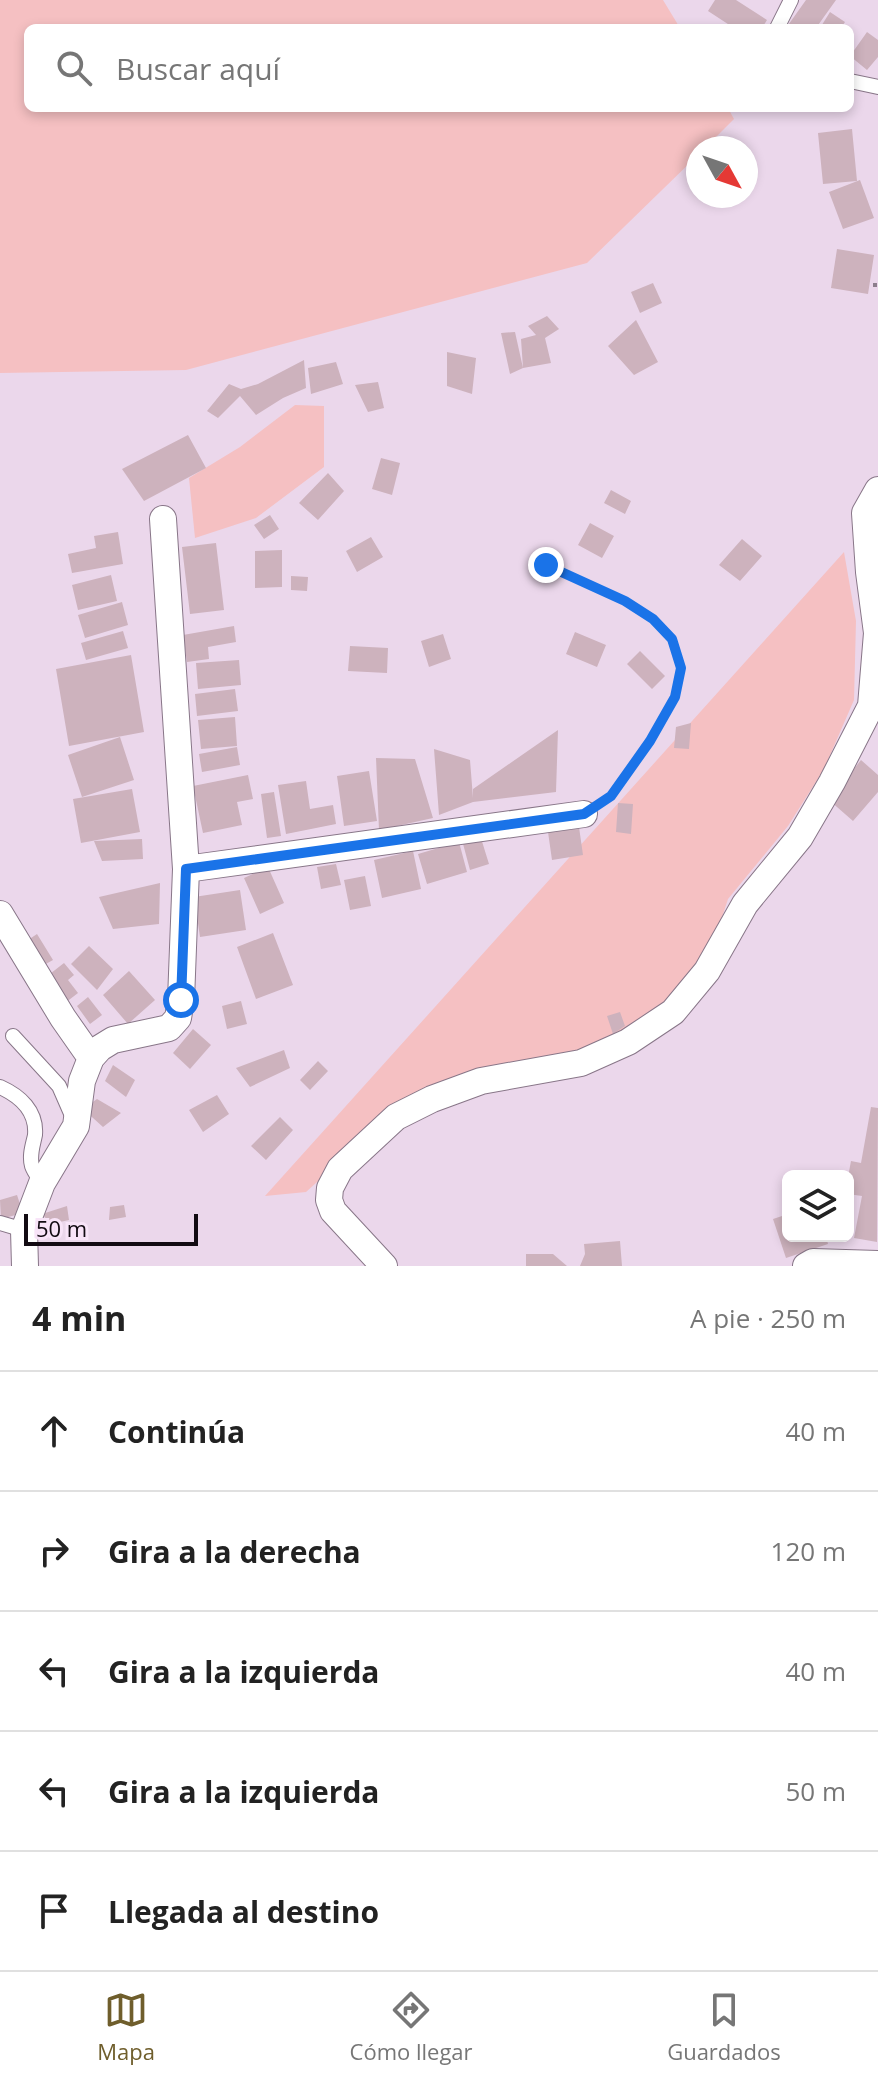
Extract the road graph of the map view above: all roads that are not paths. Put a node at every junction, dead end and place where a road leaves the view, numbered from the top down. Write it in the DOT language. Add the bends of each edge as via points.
graph roads {
  1 [pos="791,0"];
  2 [pos="779,24"];
  3 [pos="854,82"];
  4 [pos="878,87"];
  5 [pos="878,490"];
  6 [pos="163,519"];
  7 [pos="584,814"];
  8 [pos="186,869"];
  9 [pos="0,914"];
  10 [pos="13,1036"];
  11 [pos="91,1058"];
  12 [pos="0,1087"];
  13 [pos="76,1126"];
  14 [pos="42,1183"];
  15 [pos="12,1227"];
  16 [pos="878,1264"];
  17 [pos="25,1266"];
  18 [pos="384,1266"];
  19 [pos="806,1266"];
  1 -- 2 [label="lane"];
  3 -- 4 [label="lane"];
  5 -- 18 [label="street" via="865,513 877,633 871,706 800,837 745,904 707,971 673,1012 628,1042 581,1063 481,1081 432,1099 396,1117 340,1169 330,1188 333,1211"];
  6 -- 8 [label="street"];
  7 -- 8 [label="street"];
  8 -- 11 [label="street" via="178,1018 169,1028 113,1040"];
  9 -- 11 [label="street"];
  10 -- 13 [label="lane" via="59,1086"];
  11 -- 13 [label="street"];
  12 -- 14 [label="lane" via="24,1100 35,1120 32,1168"];
  13 -- 14 [label="street"];
  14 -- 15 [label="street"];
  15 -- 17 [label="street"];
  16 -- 19 [label="street"];
}
